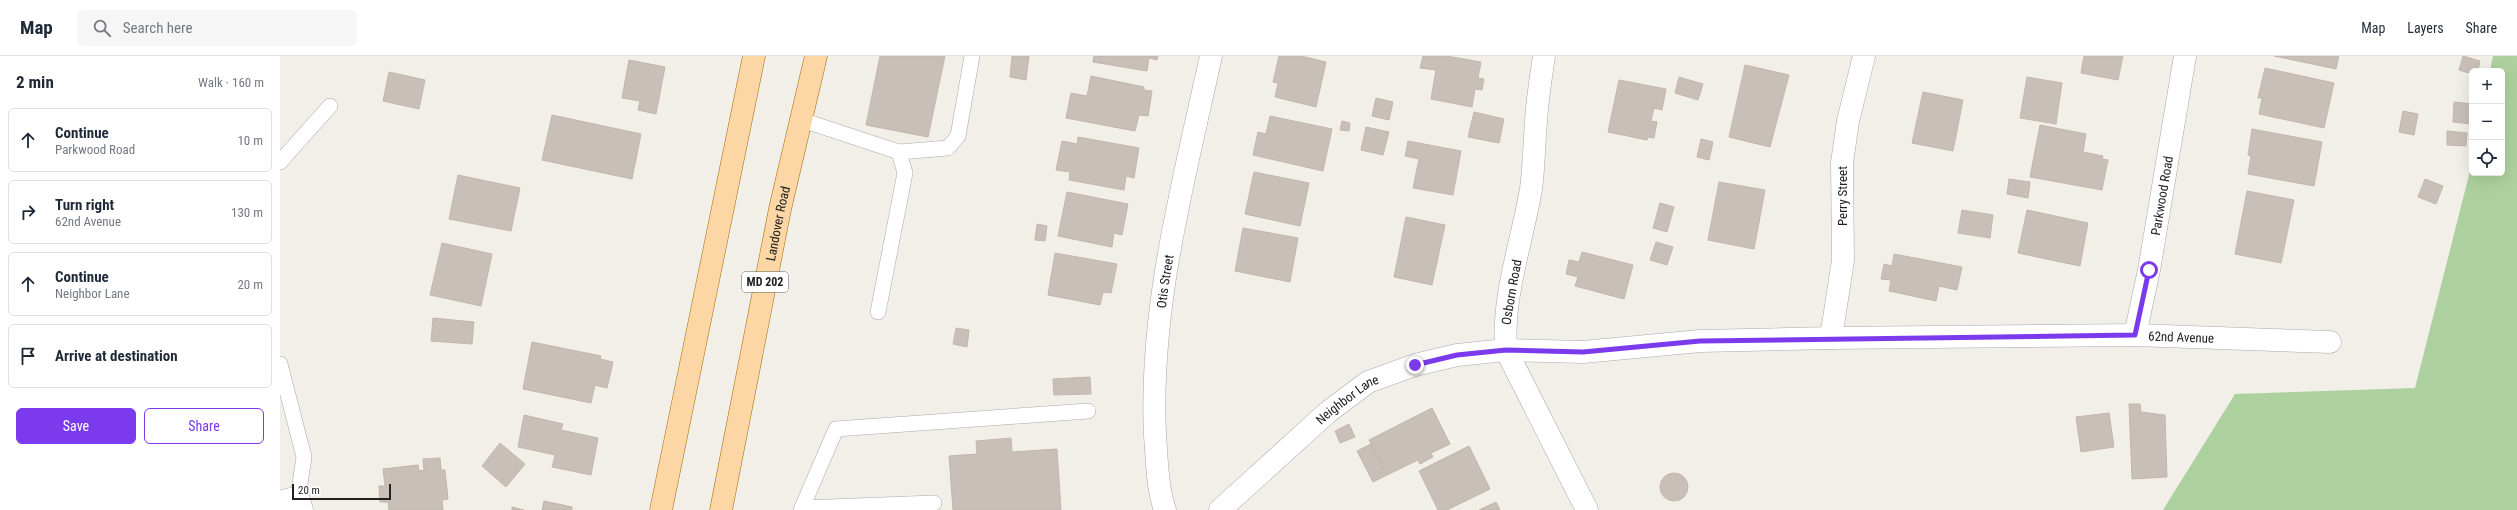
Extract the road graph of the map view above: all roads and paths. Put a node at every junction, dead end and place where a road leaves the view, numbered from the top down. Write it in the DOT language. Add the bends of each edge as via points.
graph roads {
  1 [pos="754,56"];
  2 [pos="816,56"];
  3 [pos="972,56"];
  4 [pos="1212,56"];
  5 [pos="1544,56"];
  6 [pos="1864,56"];
  7 [pos="2186,56"];
  8 [pos="330,106"];
  9 [pos="802,120"];
  10 [pos="899,152"];
  11 [pos="280,162"];
  12 [pos="878,312"];
  13 [pos="2135,335"];
  14 [pos="1831,338"];
  15 [pos="2330,342"];
  16 [pos="1506,350"];
  17 [pos="280,364"];
  18 [pos="1088,411"];
  19 [pos="293,503"];
  20 [pos="934,504"];
  21 [pos="802,509"];
  22 [pos="661,510"];
  23 [pos="721,510"];
  24 [pos="1165,510"];
  25 [pos="1220,510"];
  26 [pos="1587,510"];
  1 -- 22 [label="main road"];
  2 -- 9 [label="main road, Landover Road / MD 202"];
  3 -- 10 [label="lane" via="958,136 948,148"];
  4 -- 24 [label="street, Otis Street" via="1172,239 1161,312 1153,392 1161,498"];
  5 -- 16 [label="street, Osborn Road" via="1533,174 1504,328"];
  6 -- 14 [label="street, Perry Street" via="1848,121 1842,163 1843,260"];
  7 -- 13 [label="street, Parkwood Road" via="2169,140 2149,270"];
  8 -- 11 [label="lane"];
  9 -- 10 [label="lane"];
  9 -- 23 [label="main road, Landover Road / MD 202" via="780,209"];
  10 -- 12 [label="lane" via="906,173"];
  13 -- 14 [label="street, 62nd Avenue"];
  13 -- 15 [label="street, 62nd Avenue"];
  14 -- 16 [label="street, 62nd Avenue" via="1700,341 1583,352"];
  16 -- 25 [label="street, Neighbor Lane" via="1457,355 1415,365 1368,382 1328,412"];
  16 -- 26 [label="street, Osborn Road"];
  17 -- 19 [label="lane" via="304,457"];
  18 -- 21 [label="lane" via="836,429"];
  20 -- 21 [label="lane"];
}
